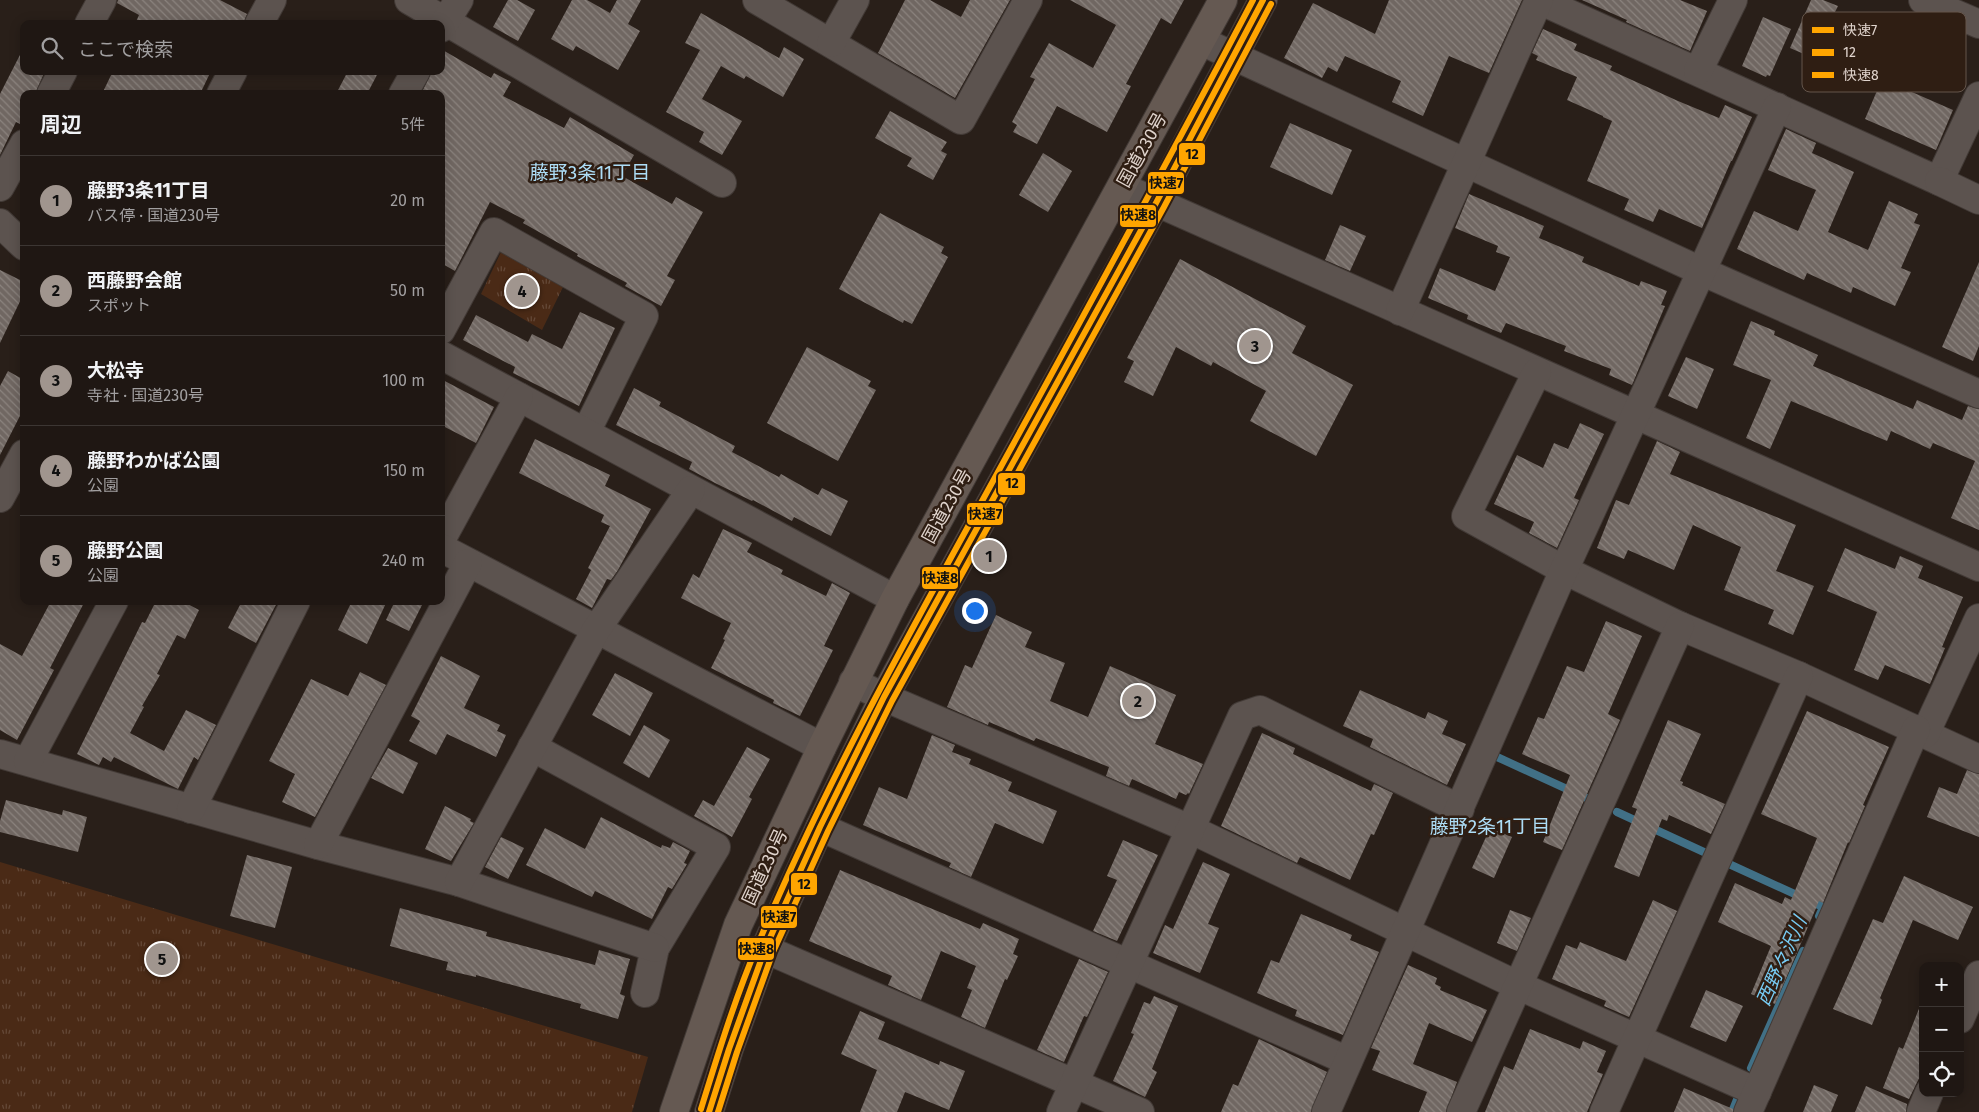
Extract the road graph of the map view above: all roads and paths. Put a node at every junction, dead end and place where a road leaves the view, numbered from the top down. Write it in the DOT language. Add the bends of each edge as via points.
graph roads {
  1 [pos="102,0"];
  2 [pos="272,0"];
  3 [pos="409,0"];
  4 [pos="757,0"];
  5 [pos="855,0"];
  6 [pos="1028,0"];
  7 [pos="1223,0"];
  8 [pos="1263,0"];
  9 [pos="1539,0"];
  10 [pos="1733,0"];
  11 [pos="1923,0"];
  12 [pos="1951,12"];
  13 [pos="448,16"];
  14 [pos="1966,18"];
  15 [pos="91,20"];
  16 [pos="261,20"];
  17 [pos="1979,24"];
  18 [pos="1201,41"];
  19 [pos="831,43"];
  20 [pos="1232,57"];
  21 [pos="1698,71"];
  22 [pos="61,75"];
  23 [pos="231,75"];
  24 [pos="414,75"];
  25 [pos="53,90"];
  26 [pos="223,90"];
  27 [pos="405,90"];
  28 [pos="1979,96"];
  29 [pos="1777,107"];
  30 [pos="20,151"];
  31 [pos="1466,164"];
  32 [pos="1939,181"];
  33 [pos="722,183"];
  34 [pos="1122,187"];
  35 [pos="0,188"];
  36 [pos="1979,200"];
  37 [pos="1156,203"];
  38 [pos="0,223"];
  39 [pos="20,242"];
  40 [pos="1702,272"];
  41 [pos="1400,311"];
  42 [pos="445,323"];
  43 [pos="445,357"];
  44 [pos="1537,372"];
  45 [pos="1979,394"];
  46 [pos="519,398"];
  47 [pos="1635,416"];
  48 [pos="586,432"];
  49 [pos="20,461"];
  50 [pos="691,490"];
  51 [pos="0,498"];
  52 [pos="445,533"];
  53 [pos="445,550"];
  54 [pos="468,563"];
  55 [pos="1979,567"];
  56 [pos="1564,570"];
  57 [pos="895,599"];
  58 [pos="112,605"];
  59 [pos="294,605"];
  60 [pos="1979,618"];
  61 [pos="1680,626"];
  62 [pos="596,630"];
  63 [pos="1799,676"];
  64 [pos="853,682"];
  65 [pos="884,697"];
  66 [pos="1920,732"];
  67 [pos="532,747"];
  68 [pos="822,747"];
  69 [pos="0,754"];
  70 [pos="1979,759"];
  71 [pos="28,761"];
  72 [pos="191,809"];
  73 [pos="1460,809"];
  74 [pos="820,827"];
  75 [pos="1190,829"];
  76 [pos="318,845"];
  77 [pos="459,882"];
  78 [pos="1405,930"];
  79 [pos="655,948"];
  80 [pos="765,949"];
  81 [pos="1129,963"];
  82 [pos="1979,975"];
  83 [pos="1517,985"];
  84 [pos="645,993"];
  85 [pos="1964,1010"];
  86 [pos="1637,1038"];
  87 [pos="1348,1061"];
  88 [pos="1074,1083"];
  89 [pos="1927,1097"];
  90 [pos="1753,1102"];
  91 [pos="674,1112"];
  92 [pos="709,1112"];
  93 [pos="1061,1112"];
  94 [pos="1140,1112"];
  95 [pos="1326,1112"];
  96 [pos="1461,1112"];
  97 [pos="1604,1112"];
  98 [pos="1921,1112"];
  1 -- 15 [label="street"];
  2 -- 16 [label="street"];
  3 -- 13 [label="street"];
  4 -- 19 [label="street"];
  5 -- 19 [label="street"];
  6 -- 19 [label="street" via="962,120"];
  7 -- 18 [label="highway, 国道230号"];
  8 -- 20 [label="highway, 国道230号"];
  9 -- 21 [label="street"];
  9 -- 31 [label="street"];
  10 -- 21 [label="street"];
  11 -- 12 [label="street"];
  13 -- 33 [label="street"];
  14 -- 17 [label="street"];
  18 -- 20 [label="street"];
  18 -- 34 [label="highway, 国道230号"];
  20 -- 31 [label="street"];
  20 -- 37 [label="highway, 国道230号"];
  21 -- 29 [label="street"];
  22 -- 25 [label="street"];
  23 -- 26 [label="street"];
  24 -- 27 [label="street"];
  28 -- 32 [label="street"];
  29 -- 32 [label="street"];
  29 -- 40 [label="street"];
  30 -- 35 [label="street"];
  31 -- 40 [label="street"];
  31 -- 41 [label="street"];
  32 -- 36 [label="street"];
  34 -- 37 [label="street"];
  34 -- 57 [label="highway, 国道230号"];
  37 -- 41 [label="street"];
  37 -- 65 [label="highway, 国道230号"];
  38 -- 39 [label="street"];
  40 -- 45 [label="street"];
  40 -- 47 [label="street"];
  41 -- 44 [label="street"];
  42 -- 48 [label="street" via="494,232 644,316"];
  43 -- 46 [label="street"];
  44 -- 47 [label="street"];
  44 -- 56 [label="street" via="1466,516"];
  46 -- 48 [label="street"];
  46 -- 52 [label="street"];
  47 -- 55 [label="street"];
  47 -- 56 [label="street"];
  48 -- 50 [label="street"];
  49 -- 51 [label="street"];
  50 -- 57 [label="street"];
  50 -- 62 [label="street"];
  53 -- 54 [label="street"];
  54 -- 62 [label="street"];
  54 -- 76 [label="street"];
  56 -- 61 [label="street"];
  56 -- 73 [label="street"];
  57 -- 64 [label="highway, 国道230号"];
  58 -- 71 [label="street"];
  59 -- 72 [label="street"];
  60 -- 66 [label="street"];
  61 -- 63 [label="street"];
  61 -- 83 [label="street"];
  62 -- 67 [label="street"];
  62 -- 68 [label="street"];
  63 -- 66 [label="street"];
  63 -- 86 [label="street"];
  64 -- 65 [label="street"];
  64 -- 68 [label="highway, 国道230号"];
  65 -- 74 [label="highway, 国道230号"];
  65 -- 75 [label="street"];
  66 -- 70 [label="street"];
  66 -- 90 [label="street"];
  67 -- 77 [label="street"];
  67 -- 79 [label="street" via="716,847"];
  68 -- 91 [label="highway, 国道230号" via="738,925"];
  69 -- 71 [label="street"];
  71 -- 72 [label="street"];
  72 -- 76 [label="street"];
  73 -- 75 [label="street" via="1260,710 1242,716"];
  73 -- 78 [label="street"];
  74 -- 80 [label="highway, 国道230号"];
  74 -- 81 [label="street"];
  75 -- 78 [label="street"];
  75 -- 81 [label="street"];
  76 -- 77 [label="street"];
  77 -- 79 [label="street"];
  78 -- 83 [label="street"];
  78 -- 87 [label="street"];
  79 -- 84 [label="street"];
  80 -- 88 [label="street"];
  80 -- 92 [label="highway, 国道230号"];
  81 -- 87 [label="street"];
  81 -- 88 [label="street"];
  82 -- 85 [label="street"];
  83 -- 86 [label="street"];
  83 -- 96 [label="street"];
  86 -- 90 [label="street"];
  86 -- 97 [label="street"];
  87 -- 95 [label="street"];
  88 -- 93 [label="street"];
  88 -- 94 [label="street"];
  89 -- 98 [label="street"];
}
